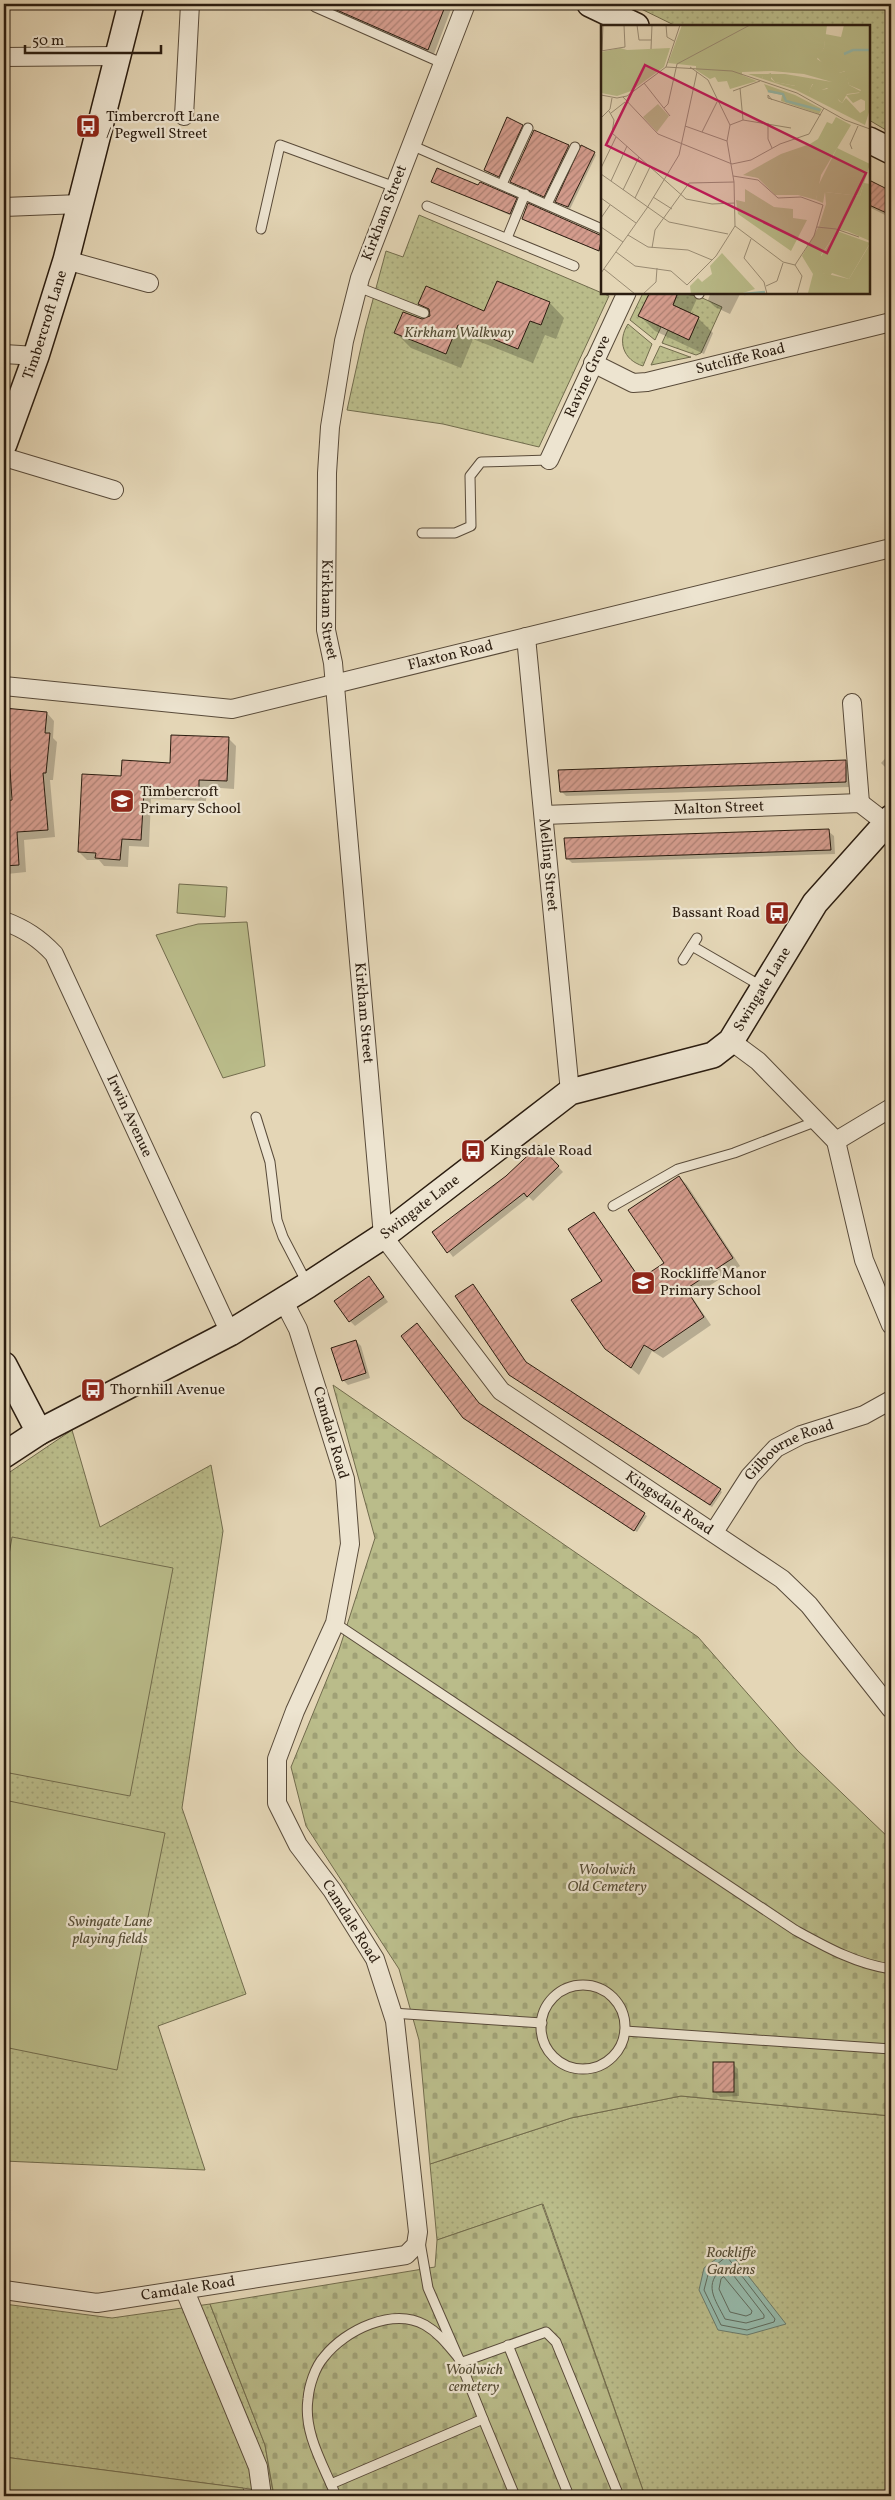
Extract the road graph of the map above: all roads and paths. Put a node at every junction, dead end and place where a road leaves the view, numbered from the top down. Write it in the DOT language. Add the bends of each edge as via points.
graph roads {
  1 [pos="131,4"];
  2 [pos="190,4"];
  3 [pos="466,4"];
  4 [pos="590,4"];
  5 [pos="315,7"];
  6 [pos="634,25"];
  7 [pos="117,56"];
  8 [pos="4,57"];
  9 [pos="444,64"];
  10 [pos="184,116"];
  11 [pos="528,128"];
  12 [pos="870,140"];
  13 [pos="411,145"];
  14 [pos="575,148"];
  15 [pos="891,151"];
  16 [pos="502,184"];
  17 [pos="395,187"];
  18 [pos="525,194"];
  19 [pos="80,204"];
  20 [pos="546,204"];
  21 [pos="4,206"];
  22 [pos="427,206"];
  23 [pos="261,229"];
  24 [pos="601,229"];
  25 [pos="507,238"];
  26 [pos="66,260"];
  27 [pos="574,266"];
  28 [pos="149,284"];
  29 [pos="358,288"];
  30 [pos="626,294"];
  31 [pos="424,313"];
  32 [pos="891,322"];
  33 [pos="4,354"];
  34 [pos="36,356"];
  35 [pos="593,362"];
  36 [pos="4,444"];
  37 [pos="4,457"];
  38 [pos="549,460"];
  39 [pos="114,490"];
  40 [pos="422,533"];
  41 [pos="891,548"];
  42 [pos="526,637"];
  43 [pos="4,686"];
  44 [pos="335,686"];
  45 [pos="852,703"];
  46 [pos="860,803"];
  47 [pos="544,815"];
  48 [pos="889,820"];
  49 [pos="4,921"];
  50 [pos="684,960"];
  51 [pos="763,987"];
  52 [pos="731,1041"];
  53 [pos="570,1092"];
  54 [pos="891,1108"];
  55 [pos="256,1117"];
  56 [pos="816,1121"];
  57 [pos="836,1141"];
  58 [pos="613,1206"];
  59 [pos="383,1236"];
  60 [pos="308,1285"];
  61 [pos="283,1300"];
  62 [pos="891,1325"];
  63 [pos="230,1333"];
  64 [pos="4,1365"];
  65 [pos="891,1400"];
  66 [pos="39,1432"];
  67 [pos="4,1455"];
  68 [pos="714,1532"];
  69 [pos="335,1623"];
  70 [pos="891,1709"];
  71 [pos="891,1969"];
  72 [pos="392,2013"];
  73 [pos="542,2024"];
  74 [pos="625,2031"];
  75 [pos="891,2048"];
  76 [pos="418,2232"];
  77 [pos="4,2290"];
  78 [pos="185,2292"];
  79 [pos="508,2345"];
  80 [pos="459,2360"];
  81 [pos="483,2419"];
  82 [pos="331,2484"];
  83 [pos="262,2496"];
  84 [pos="336,2496"];
  85 [pos="515,2496"];
  86 [pos="569,2496"];
  87 [pos="618,2496"];
  1 -- 7 [label="street, Timbercroft Lane"];
  2 -- 10 [label="street"];
  3 -- 9 [label="street, Kirkham Street"];
  4 -- 6 [label="street"];
  5 -- 9 [label="lane"];
  7 -- 8 [label="street"];
  7 -- 19 [label="street, Timbercroft Lane"];
  9 -- 13 [label="street, Kirkham Street"];
  11 -- 16 [label="lane"];
  12 -- 15 [label="street"];
  13 -- 16 [label="lane"];
  13 -- 17 [label="street, Kirkham Street"];
  14 -- 20 [label="lane"];
  16 -- 18 [label="lane"];
  17 -- 23 [label="lane" via="280,146"];
  17 -- 29 [label="street, Kirkham Street"];
  18 -- 20 [label="lane"];
  18 -- 25 [label="lane"];
  19 -- 21 [label="street"];
  19 -- 26 [label="street, Timbercroft Lane"];
  20 -- 24 [label="lane"];
  22 -- 25 [label="lane"];
  25 -- 27 [label="lane"];
  26 -- 28 [label="street, Timbercroft Lane"];
  26 -- 34 [label="street, Timbercroft Lane"];
  29 -- 31 [label="lane"];
  29 -- 44 [label="street, Kirkham Street" via="330,427 326,630 334,663"];
  30 -- 35 [label="street, Ravine Grove"];
  32 -- 35 [label="street, Sutcliffe Road" via="648,382 633,383"];
  33 -- 34 [label="street"];
  34 -- 36 [label="street, Timbercroft Lane"];
  35 -- 38 [label="street, Ravine Grove" via="569,422"];
  37 -- 39 [label="street"];
  38 -- 40 [label="lane" via="481,462 470,476 471,526 455,533"];
  41 -- 42 [label="street, Flaxton Road"];
  42 -- 44 [label="street, Flaxton Road"];
  42 -- 47 [label="street, Melling Street"];
  43 -- 44 [label="street, Flaxton Road" via="232,710"];
  44 -- 59 [label="street, Kirkham Street"];
  45 -- 46 [label="street"];
  46 -- 47 [label="street, Malton Street"];
  46 -- 48 [label="street"];
  47 -- 53 [label="street, Melling Street"];
  48 -- 51 [label="street, Swingate Lane" via="815,903"];
  49 -- 63 [label="street, Irwin Avenue" via="42,940 54,954"];
  50 -- 51 [label="lane" via="694,942"];
  51 -- 52 [label="street, Swingate Lane"];
  52 -- 53 [label="street, Swingate Lane" via="713,1055"];
  52 -- 56 [label="street" via="758,1061"];
  53 -- 59 [label="street, Swingate Lane"];
  54 -- 57 [label="street"];
  55 -- 60 [label="lane" via="270,1162 277,1220"];
  56 -- 57 [label="street"];
  56 -- 58 [label="lane" via="734,1154 678,1169"];
  57 -- 62 [label="street" via="864,1260"];
  59 -- 60 [label="street, Swingate Lane"];
  59 -- 68 [label="street, Kingsdale Road" via="501,1391"];
  60 -- 61 [label="street, Swingate Lane"];
  61 -- 63 [label="street, Swingate Lane"];
  61 -- 69 [label="street, Camdale Road" via="298,1329 345,1479 350,1544"];
  63 -- 66 [label="street, Swingate Lane"];
  64 -- 66 [label="street"];
  65 -- 68 [label="street, Gilbourne Road" via="864,1415 801,1435 776,1448 750,1476"];
  66 -- 67 [label="street, Swingate Lane"];
  68 -- 70 [label="street, Kingsdale Road" via="782,1579 809,1605"];
  69 -- 71 [label="lane" via="795,1930 837,1953 872,1966"];
  69 -- 72 [label="street, Camdale Road" via="277,1759 277,1802 298,1845 332,1890 375,1958"];
  72 -- 73 [label="lane"];
  72 -- 76 [label="street, Camdale Road"];
  73 -- 74 [label="lane" via="544,2042 551,2054 575,2068 595,2066 613,2056"];
  73 -- 74 [label="lane" via="548,2002 570,1986 584,1984 598,1987 614,1999 624,2017"];
  74 -- 75 [label="lane"];
  76 -- 78 [label="street, Camdale Road" via="416,2245 406,2255"];
  76 -- 80 [label="lane" via="428,2288"];
  77 -- 78 [label="street, Camdale Road" via="97,2303"];
  78 -- 83 [label="street" via="258,2467"];
  79 -- 80 [label="lane"];
  79 -- 86 [label="lane"];
  79 -- 87 [label="lane" via="546,2332 556,2342"];
  80 -- 81 [label="lane"];
  80 -- 82 [label="lane" via="442,2338 425,2325 391,2318 364,2327 333,2348 323,2358 313,2379 307,2420"];
  81 -- 82 [label="lane"];
  81 -- 85 [label="lane"];
  82 -- 84 [label="lane"];
}
